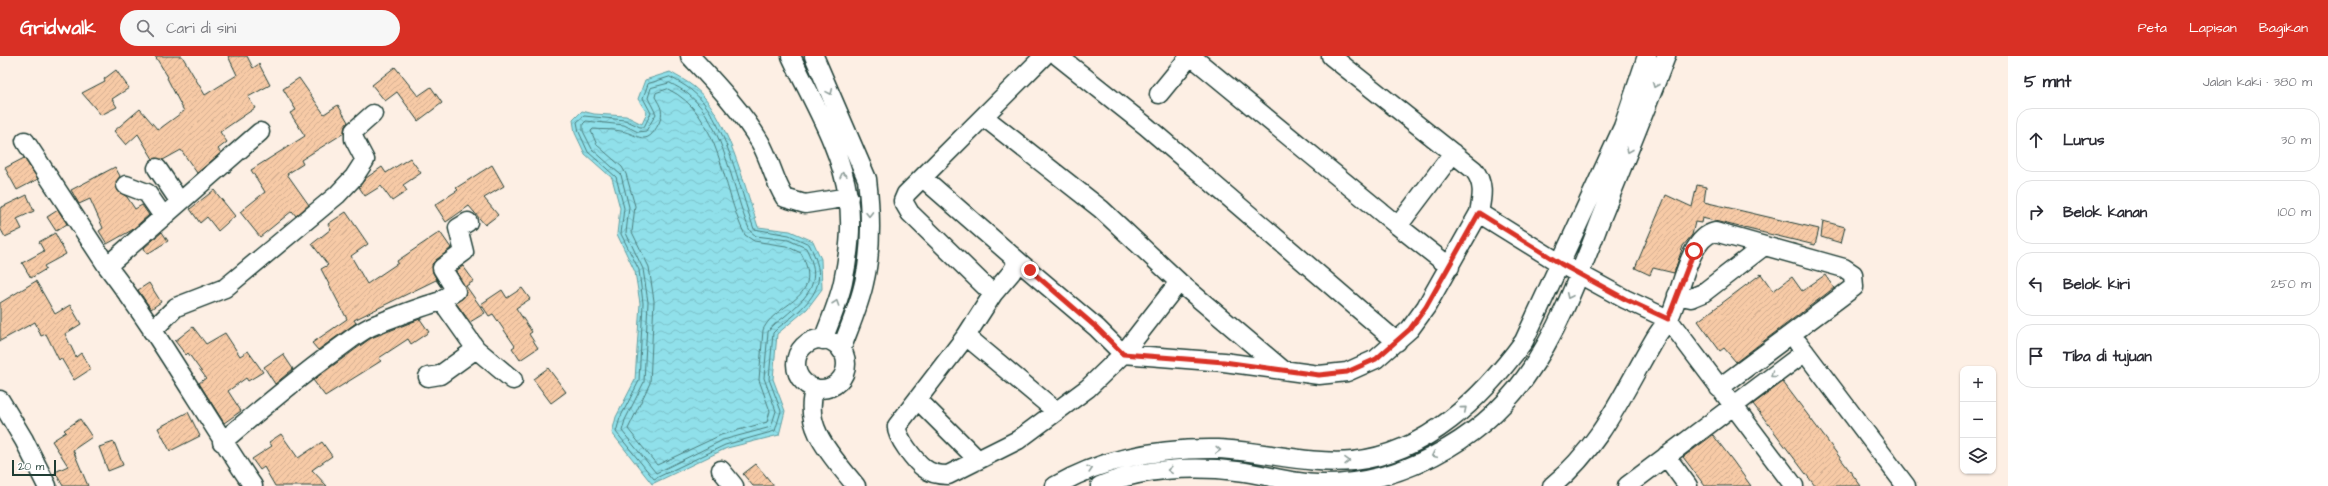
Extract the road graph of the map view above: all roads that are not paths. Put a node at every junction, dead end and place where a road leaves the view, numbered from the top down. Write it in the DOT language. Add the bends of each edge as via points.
graph roads {
  1 [pos="690,56"];
  2 [pos="791,56"];
  3 [pos="814,56"];
  4 [pos="1044,56"];
  5 [pos="1058,56"];
  6 [pos="1190,56"];
  7 [pos="1331,56"];
  8 [pos="1648,56"];
  9 [pos="1666,56"];
  10 [pos="1160,94"];
  11 [pos="373,114"];
  12 [pos="984,117"];
  13 [pos="260,132"];
  14 [pos="25,141"];
  15 [pos="1453,153"];
  16 [pos="157,168"];
  17 [pos="923,178"];
  18 [pos="126,185"];
  19 [pos="848,197"];
  20 [pos="180,202"];
  21 [pos="1479,213"];
  22 [pos="163,216"];
  23 [pos="468,222"];
  24 [pos="1398,226"];
  25 [pos="1764,246"];
  26 [pos="1018,261"];
  27 [pos="1561,264"];
  28 [pos="107,266"];
  29 [pos="1450,267"];
  30 [pos="1580,272"];
  31 [pos="1179,282"];
  32 [pos="993,294"];
  33 [pos="1677,295"];
  34 [pos="442,302"];
  35 [pos="1668,319"];
  36 [pos="152,331"];
  37 [pos="1792,334"];
  38 [pos="966,336"];
  39 [pos="823,340"];
  40 [pos="1397,342"];
  41 [pos="476,349"];
  42 [pos="841,350"];
  43 [pos="1805,352"];
  44 [pos="1123,354"];
  45 [pos="1283,370"];
  46 [pos="428,377"];
  47 [pos="513,380"];
  48 [pos="815,388"];
  49 [pos="1719,388"];
  50 [pos="0,400"];
  51 [pos="918,400"];
  52 [pos="1733,406"];
  53 [pos="1056,411"];
  54 [pos="222,442"];
  55 [pos="1666,456"];
  56 [pos="978,460"];
  57 [pos="721,470"];
  58 [pos="47,486"];
  59 [pos="253,486"];
  60 [pos="734,486"];
  61 [pos="856,486"];
  62 [pos="1055,486"];
  63 [pos="1100,486"];
  64 [pos="1552,486"];
  65 [pos="1627,486"];
  66 [pos="1688,486"];
  67 [pos="1794,486"];
  68 [pos="1906,486"];
  1 -- 19 [label="street" via="741,114 761,143 774,178 785,198 805,204"];
  19 -- 2 [label="street, one-way" via="835,149"];
  3 -- 42 [label="street, one-way" via="866,179 869,200 868,250 864,283"];
  4 -- 12 [label="street"];
  5 -- 40 [label="street" via="1146,126"];
  6 -- 10 [label="street"];
  6 -- 24 [label="street"];
  7 -- 15 [label="street"];
  8 -- 27 [label="street" via="1623,127"];
  9 -- 30 [label="street, one-way"];
  11 -- 36 [label="street" via="354,130 354,139 365,160 354,177 336,196 225,288 176,307"];
  12 -- 17 [label="street"];
  12 -- 31 [label="street" via="1101,209"];
  13 -- 20 [label="street"];
  14 -- 28 [label="street"];
  15 -- 21 [label="street" via="1481,179 1482,197"];
  15 -- 24 [label="street"];
  16 -- 20 [label="street"];
  17 -- 26 [label="street"];
  17 -- 32 [label="street" via="906,194 903,205"];
  18 -- 22 [label="street" via="147,193"];
  39 -- 19 [label="street, one-way" via="843,283 850,235"];
  20 -- 22 [label="street"];
  21 -- 27 [label="street"];
  21 -- 29 [label="street"];
  22 -- 28 [label="street"];
  23 -- 34 [label="street" via="458,228 464,252 442,268 456,291"];
  24 -- 29 [label="street"];
  25 -- 33 [label="street" via="1703,293 1691,298"];
  25 -- 33 [label="street" via="1714,232 1703,236 1694,251"];
  25 -- 37 [label="street" via="1844,268 1853,274 1854,287"];
  26 -- 32 [label="street"];
  26 -- 44 [label="street" via="1097,328"];
  27 -- 30 [label="street"];
  62 -- 27 [label="street, one-way" via="1079,472 1126,458 1173,451 1218,449 1314,461 1354,461 1391,452 1423,438 1449,421 1501,372 1524,341"];
  28 -- 36 [label="street"];
  29 -- 40 [label="street" via="1426,307"];
  30 -- 35 [label="street" via="1625,299"];
  30 -- 63 [label="street, one-way" via="1560,315 1525,378 1472,433 1441,452 1408,467 1378,477 1341,484 1316,484 1237,471 1198,469 1157,471"];
  31 -- 44 [label="street"];
  31 -- 45 [label="street"];
  32 -- 38 [label="street"];
  33 -- 35 [label="street"];
  34 -- 41 [label="street"];
  34 -- 54 [label="street" via="419,307 389,321 377,323 356,336 292,383"];
  35 -- 49 [label="street"];
  35 -- 64 [label="street" via="1611,420 1585,453"];
  36 -- 54 [label="street"];
  37 -- 43 [label="street"];
  37 -- 49 [label="street"];
  38 -- 51 [label="street"];
  38 -- 53 [label="street"];
  39 -- 42 [label="street" via="830,341"];
  39 -- 48 [label="street" via="809,343 797,360 799,374"];
  40 -- 45 [label="street" via="1376,359 1347,372 1319,375"];
  41 -- 46 [label="street" via="440,375"];
  41 -- 47 [label="street"];
  42 -- 48 [label="street" via="846,362 844,375 835,385 822,389"];
  43 -- 52 [label="street, one-way"];
  43 -- 68 [label="street"];
  44 -- 45 [label="street" via="1224,362"];
  44 -- 53 [label="street" via="1088,388"];
  48 -- 61 [label="street" via="811,400 815,428 829,452"];
  49 -- 52 [label="street"];
  50 -- 58 [label="street" via="28,446"];
  51 -- 56 [label="street"];
  51 -- 56 [label="street" via="897,426 896,431 897,436 924,469 935,474 948,475"];
  52 -- 55 [label="street"];
  52 -- 67 [label="street"];
  53 -- 56 [label="street" via="1018,440"];
  54 -- 59 [label="street"];
  55 -- 65 [label="street"];
  55 -- 66 [label="street"];
  57 -- 60 [label="street"];
}
